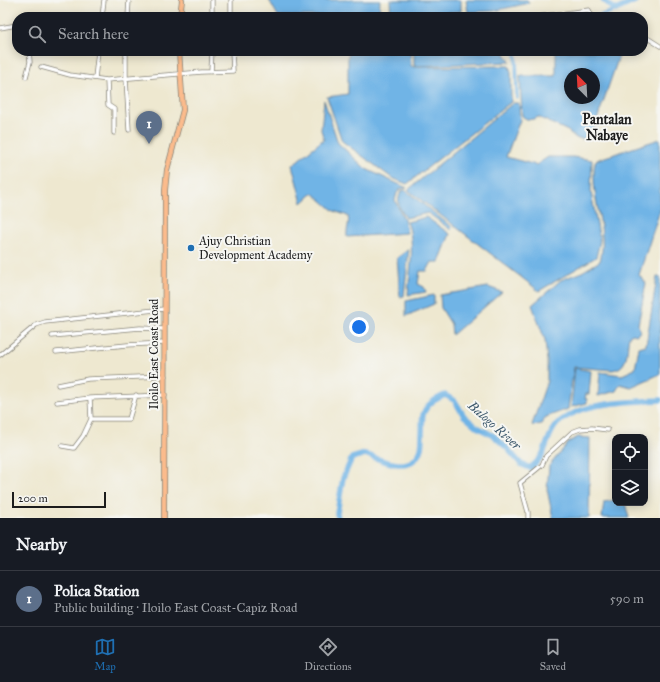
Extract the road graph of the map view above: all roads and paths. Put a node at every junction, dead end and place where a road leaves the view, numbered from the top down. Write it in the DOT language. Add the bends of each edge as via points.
graph roads {
  1 [pos="104,0"];
  2 [pos="129,0"];
  3 [pos="182,0"];
  4 [pos="212,0"];
  5 [pos="231,0"];
  6 [pos="103,12"];
  7 [pos="128,12"];
  8 [pos="181,12"];
  9 [pos="212,12"];
  10 [pos="231,12"];
  11 [pos="574,12"];
  12 [pos="590,12"];
  13 [pos="12,26"];
  14 [pos="0,28"];
  15 [pos="648,39"];
  16 [pos="660,46"];
  17 [pos="29,56"];
  18 [pos="97,56"];
  19 [pos="126,56"];
  20 [pos="179,56"];
  21 [pos="212,56"];
  22 [pos="232,56"];
  23 [pos="41,67"];
  24 [pos="211,72"];
  25 [pos="180,74"];
  26 [pos="26,77"];
  27 [pos="95,78"];
  28 [pos="126,78"];
  29 [pos="107,80"];
  30 [pos="129,130"];
  31 [pos="114,133"];
  32 [pos="164,309"];
  33 [pos="164,328"];
  34 [pos="52,336"];
  35 [pos="164,343"];
  36 [pos="56,352"];
  37 [pos="0,355"];
  38 [pos="165,376"];
  39 [pos="58,385"];
  40 [pos="164,394"];
  41 [pos="136,395"];
  42 [pos="90,398"];
  43 [pos="57,402"];
  44 [pos="91,419"];
  45 [pos="608,430"];
  46 [pos="62,446"];
  47 [pos="164,518"];
  48 [pos="528,518"];
  1 -- 6 [label="street"];
  2 -- 7 [label="street"];
  3 -- 8 [label="main road"];
  4 -- 9 [label="street"];
  5 -- 10 [label="street"];
  11 -- 12 [label="street"];
  13 -- 14 [label="street"];
  15 -- 16 [label="street"];
  17 -- 26 [label="street"];
  18 -- 27 [label="street"];
  19 -- 28 [label="street"];
  20 -- 25 [label="main road, Iloilo East Coast Road"];
  21 -- 24 [label="street"];
  22 -- 24 [label="street" via="233,71"];
  23 -- 27 [label="street" via="70,75"];
  24 -- 25 [label="street"];
  25 -- 28 [label="street"];
  25 -- 32 [label="main road, Iloilo East Coast Road" via="183,110 167,170 165,190"];
  27 -- 29 [label="street"];
  28 -- 29 [label="street"];
  28 -- 30 [label="street"];
  29 -- 31 [label="street" via="108,105 114,109"];
  32 -- 33 [label="main road, Iloilo East Coast Road"];
  32 -- 37 [label="street" via="45,322 36,325"];
  33 -- 34 [label="street"];
  33 -- 35 [label="main road, Iloilo East Coast Road"];
  35 -- 36 [label="street"];
  35 -- 38 [label="main road, Iloilo East Coast Road"];
  38 -- 39 [label="street" via="88,379"];
  38 -- 40 [label="main road, Iloilo East Coast Road"];
  40 -- 41 [label="street"];
  40 -- 47 [label="main road, Iloilo East Coast Road"];
  41 -- 42 [label="street"];
  41 -- 44 [label="street" via="129,419"];
  42 -- 43 [label="street"];
  42 -- 44 [label="street"];
  44 -- 46 [label="street" via="74,448"];
  45 -- 48 [label="street" via="592,428 572,432 546,456 542,465 520,483"];
}
